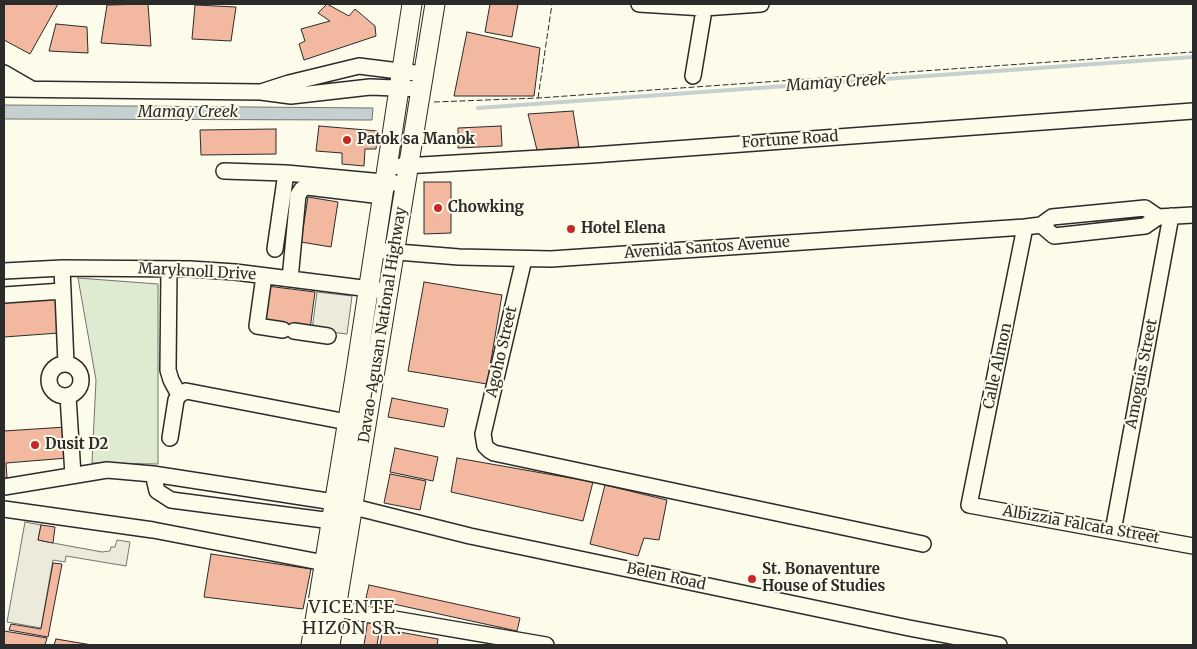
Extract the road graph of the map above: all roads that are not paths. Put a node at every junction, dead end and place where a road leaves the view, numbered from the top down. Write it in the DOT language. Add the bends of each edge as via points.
graph roads {
  1 [pos="412,4"];
  2 [pos="435,4"];
  3 [pos="639,4"];
  4 [pos="761,4"];
  5 [pos="705,6"];
  6 [pos="4,73"];
  7 [pos="693,76"];
  8 [pos="400,79"];
  9 [pos="422,82"];
  10 [pos="30,88"];
  11 [pos="4,89"];
  12 [pos="261,92"];
  13 [pos="1193,111"];
  14 [pos="224,171"];
  15 [pos="286,173"];
  16 [pos="407,175"];
  17 [pos="384,182"];
  18 [pos="1193,215"];
  19 [pos="1165,217"];
  20 [pos="1026,227"];
  21 [pos="275,249"];
  22 [pos="373,250"];
  23 [pos="395,252"];
  24 [pos="524,259"];
  25 [pos="62,268"];
  26 [pos="169,269"];
  27 [pos="4,271"];
  28 [pos="264,276"];
  29 [pos="290,279"];
  30 [pos="367,289"];
  31 [pos="63,291"];
  32 [pos="389,292"];
  33 [pos="4,295"];
  34 [pos="328,336"];
  35 [pos="66,364"];
  36 [pos="355,378"];
  37 [pos="375,381"];
  38 [pos="179,395"];
  39 [pos="68,396"];
  40 [pos="347,422"];
  41 [pos="170,438"];
  42 [pos="153,474"];
  43 [pos="73,476"];
  44 [pos="4,488"];
  45 [pos="334,502"];
  46 [pos="969,505"];
  47 [pos="354,507"];
  48 [pos="4,509"];
  49 [pos="332,521"];
  50 [pos="1113,531"];
  51 [pos="923,544"];
  52 [pos="1193,546"];
  53 [pos="324,563"];
  54 [pos="344,567"];
  55 [pos="336,608"];
  56 [pos="311,645"];
  57 [pos="330,645"];
  58 [pos="546,645"];
  59 [pos="1000,645"];
  1 -- 8 [label="main road, Davao-Agusan National Highway"];
  2 -- 9 [label="main road, Davao-Agusan National Highway"];
  3 -- 5 [label="street"];
  4 -- 5 [label="street"];
  5 -- 7 [label="street"];
  6 -- 10 [label="street"];
  8 -- 9 [label="street"];
  8 -- 12 [label="street" via="290,96"];
  8 -- 12 [label="street" via="359,66"];
  8 -- 17 [label="main road, Davao-Agusan National Highway"];
  9 -- 16 [label="main road, Davao-Agusan National Highway"];
  10 -- 11 [label="street"];
  10 -- 12 [label="street"];
  13 -- 16 [label="street, Fortune Road"];
  14 -- 15 [label="street"];
  15 -- 17 [label="street"];
  15 -- 21 [label="street"];
  16 -- 17 [label="street, Fortune Road"];
  16 -- 23 [label="main road, Davao-Agusan National Highway"];
  17 -- 22 [label="main road, Davao-Agusan National Highway"];
  17 -- 29 [label="street" via="307,186 302,189 298,195"];
  18 -- 19 [label="street, Avenida Santos Avenue"];
  19 -- 20 [label="street, Avenida Santos Avenue" via="1145,208 1052,217 1041,225"];
  19 -- 50 [label="street, Amoguis Street"];
  20 -- 24 [label="street, Avenida Santos Avenue"];
  20 -- 46 [label="street, Calle Almon"];
  22 -- 23 [label="street, Avenida Santos Avenue"];
  22 -- 30 [label="main road, Davao-Agusan National Highway"];
  23 -- 24 [label="street, Avenida Santos Avenue"];
  23 -- 32 [label="main road, Davao-Agusan National Highway"];
  24 -- 51 [label="street, Agoho Street" via="484,434 485,446 494,453"];
  25 -- 26 [label="street, Maryknoll Drive"];
  25 -- 27 [label="street, Maryknoll Drive"];
  25 -- 31 [label="street"];
  26 -- 28 [label="street, Maryknoll Drive"];
  26 -- 38 [label="street" via="168,370"];
  28 -- 29 [label="street, Maryknoll Drive"];
  28 -- 34 [label="street" via="257,326"];
  29 -- 30 [label="street, Maryknoll Drive"];
  30 -- 32 [label="street, Maryknoll Drive"];
  30 -- 36 [label="main road, Davao-Agusan National Highway"];
  31 -- 33 [label="street"];
  31 -- 35 [label="street"];
  32 -- 37 [label="main road, Davao-Agusan National Highway"];
  35 -- 39 [label="street" via="79,371 81,381 77,390"];
  35 -- 39 [label="street" via="53,369 49,382 55,393"];
  36 -- 37 [label="main road"];
  36 -- 40 [label="main road, Davao-Agusan National Highway"];
  37 -- 47 [label="main road, Davao-Agusan National Highway"];
  38 -- 40 [label="street" via="192,391"];
  38 -- 41 [label="street"];
  39 -- 43 [label="street"];
  40 -- 45 [label="main road, Davao-Agusan National Highway"];
  42 -- 43 [label="street, Belen Road" via="107,470"];
  42 -- 45 [label="street, Belen Road"];
  42 -- 49 [label="street" via="157,491 170,500"];
  43 -- 44 [label="street, Belen Road"];
  45 -- 47 [label="street, Belen Road"];
  45 -- 49 [label="main road, Davao-Agusan National Highway"];
  46 -- 50 [label="street, Albizzia Falcata Street"];
  47 -- 54 [label="main road, Davao-Agusan National Highway"];
  47 -- 59 [label="street, Belen Road" via="470,536"];
  48 -- 53 [label="street" via="153,530"];
  49 -- 53 [label="main road, Davao-Agusan National Highway"];
  50 -- 52 [label="street, Albizzia Falcata Street"];
  53 -- 54 [label="street"];
  53 -- 56 [label="main road, Davao-Agusan National Highway"];
  54 -- 55 [label="main road, Davao-Agusan National Highway"];
  55 -- 57 [label="main road, Davao-Agusan National Highway"];
  55 -- 58 [label="street"];
}
